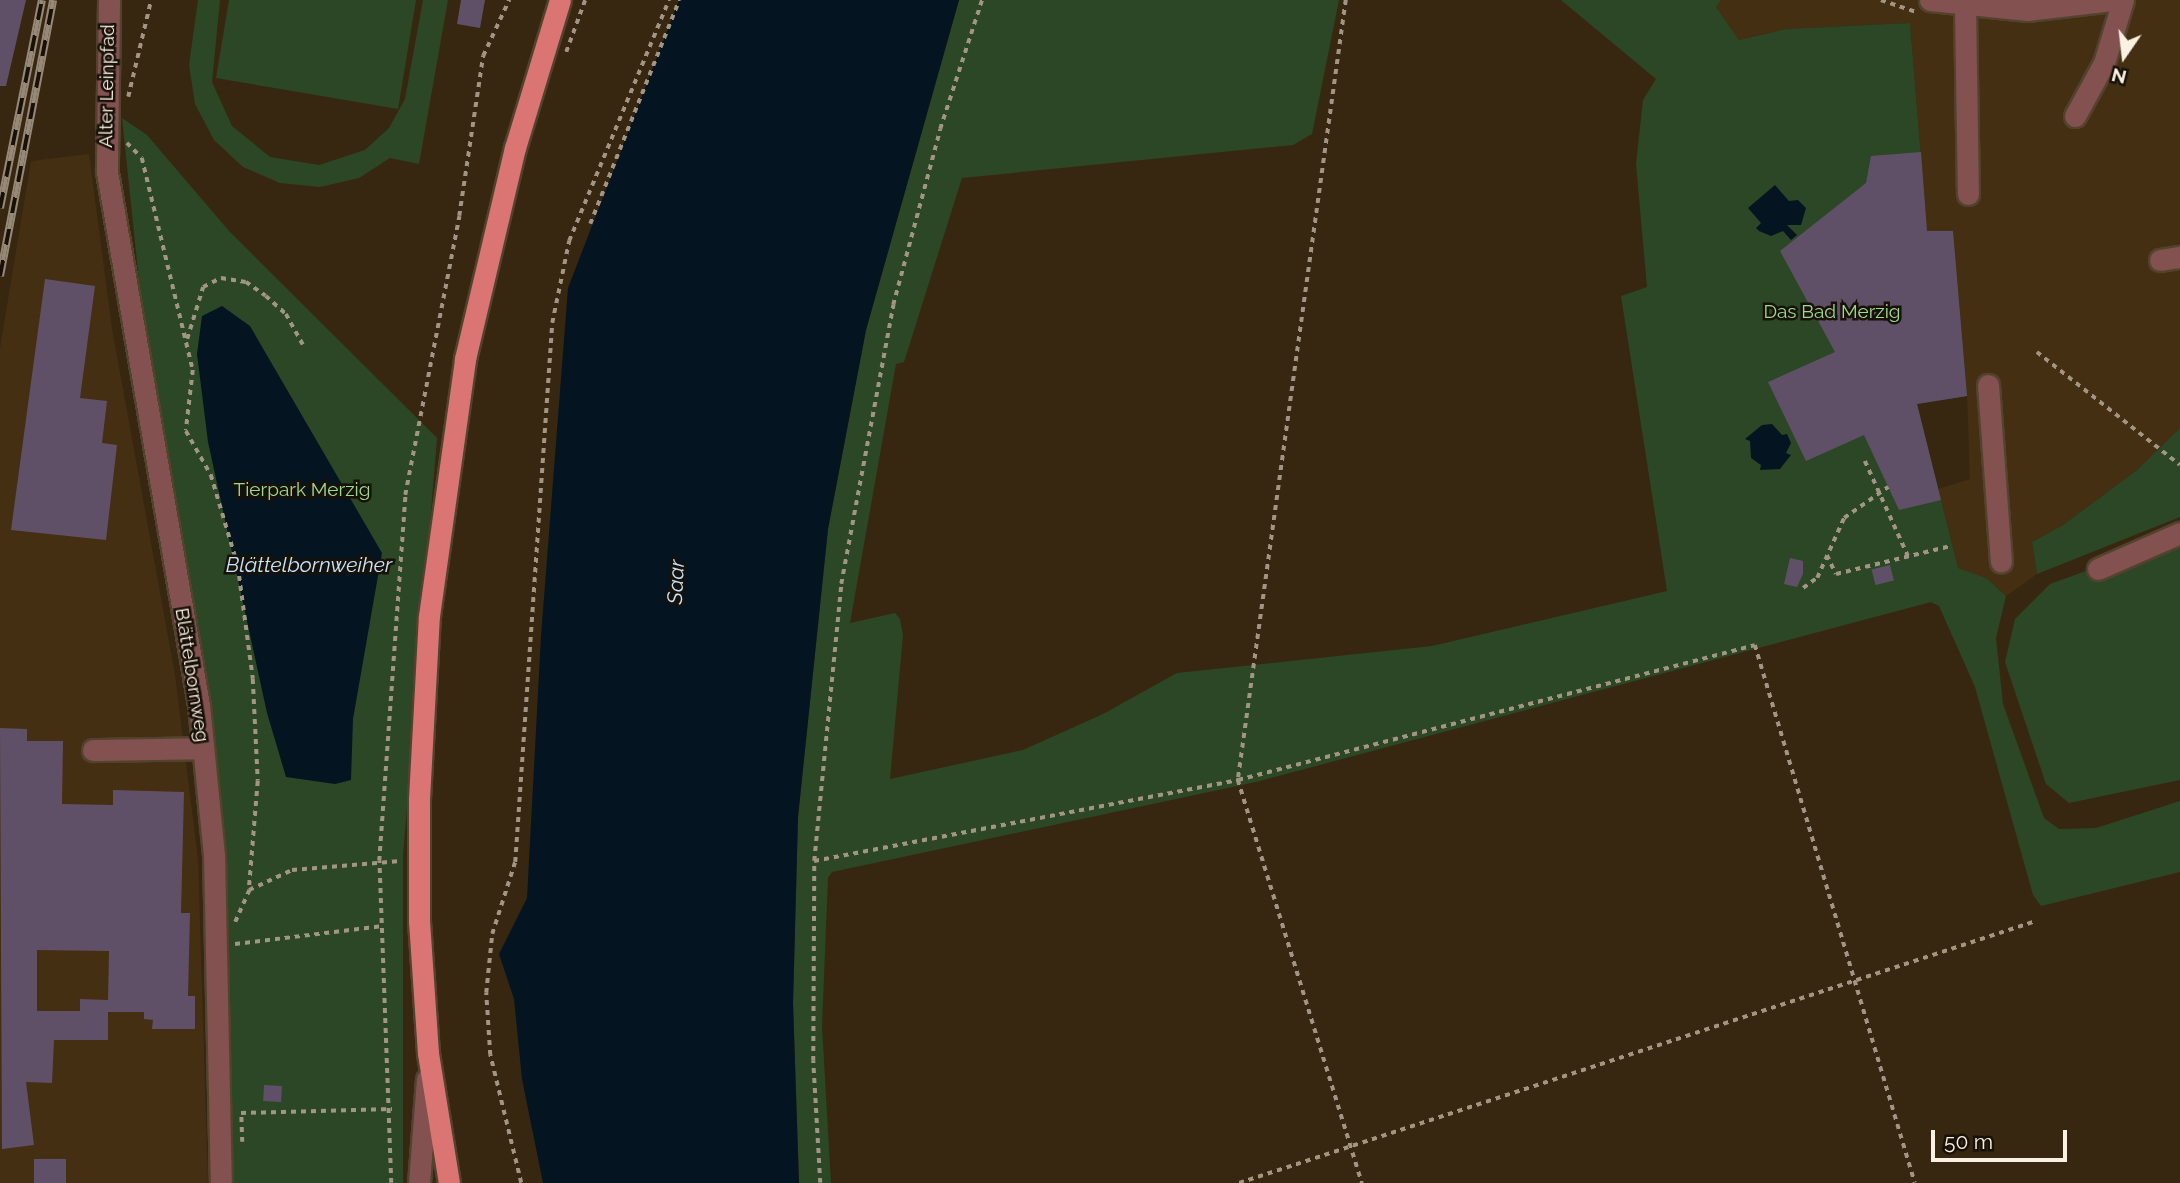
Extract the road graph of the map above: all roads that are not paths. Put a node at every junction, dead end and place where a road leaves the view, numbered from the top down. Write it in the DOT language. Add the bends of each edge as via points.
graph roads {
  1 [pos="109,0"];
  2 [pos="560,0"];
  3 [pos="1930,0"];
  4 [pos="2112,0"];
  5 [pos="2123,0"];
  6 [pos="1965,7"];
  7 [pos="2074,116"];
  8 [pos="107,172"];
  9 [pos="1968,194"];
  10 [pos="1988,385"];
  11 [pos="2180,533"];
  12 [pos="2001,562"];
  13 [pos="2098,569"];
  14 [pos="203,748"];
  15 [pos="93,750"];
  16 [pos="428,1053"];
  17 [pos="221,1183"];
  18 [pos="419,1183"];
  19 [pos="449,1183"];
  1 -- 8 [label="street, Alter Leinpfad"];
  2 -- 16 [label="main road" via="515,148 458,397 429,616 417,861"];
  3 -- 6 [label="street"];
  4 -- 6 [label="street" via="2027,10"];
  5 -- 7 [label="street" via="2104,63"];
  6 -- 9 [label="street"];
  8 -- 14 [label="street, Blättelbornweg"];
  10 -- 12 [label="street"];
  11 -- 13 [label="street"];
  14 -- 15 [label="street"];
  14 -- 17 [label="street, Blättelbornweg" via="216,907"];
  16 -- 18 [label="street"];
  16 -- 19 [label="main road"];
}
